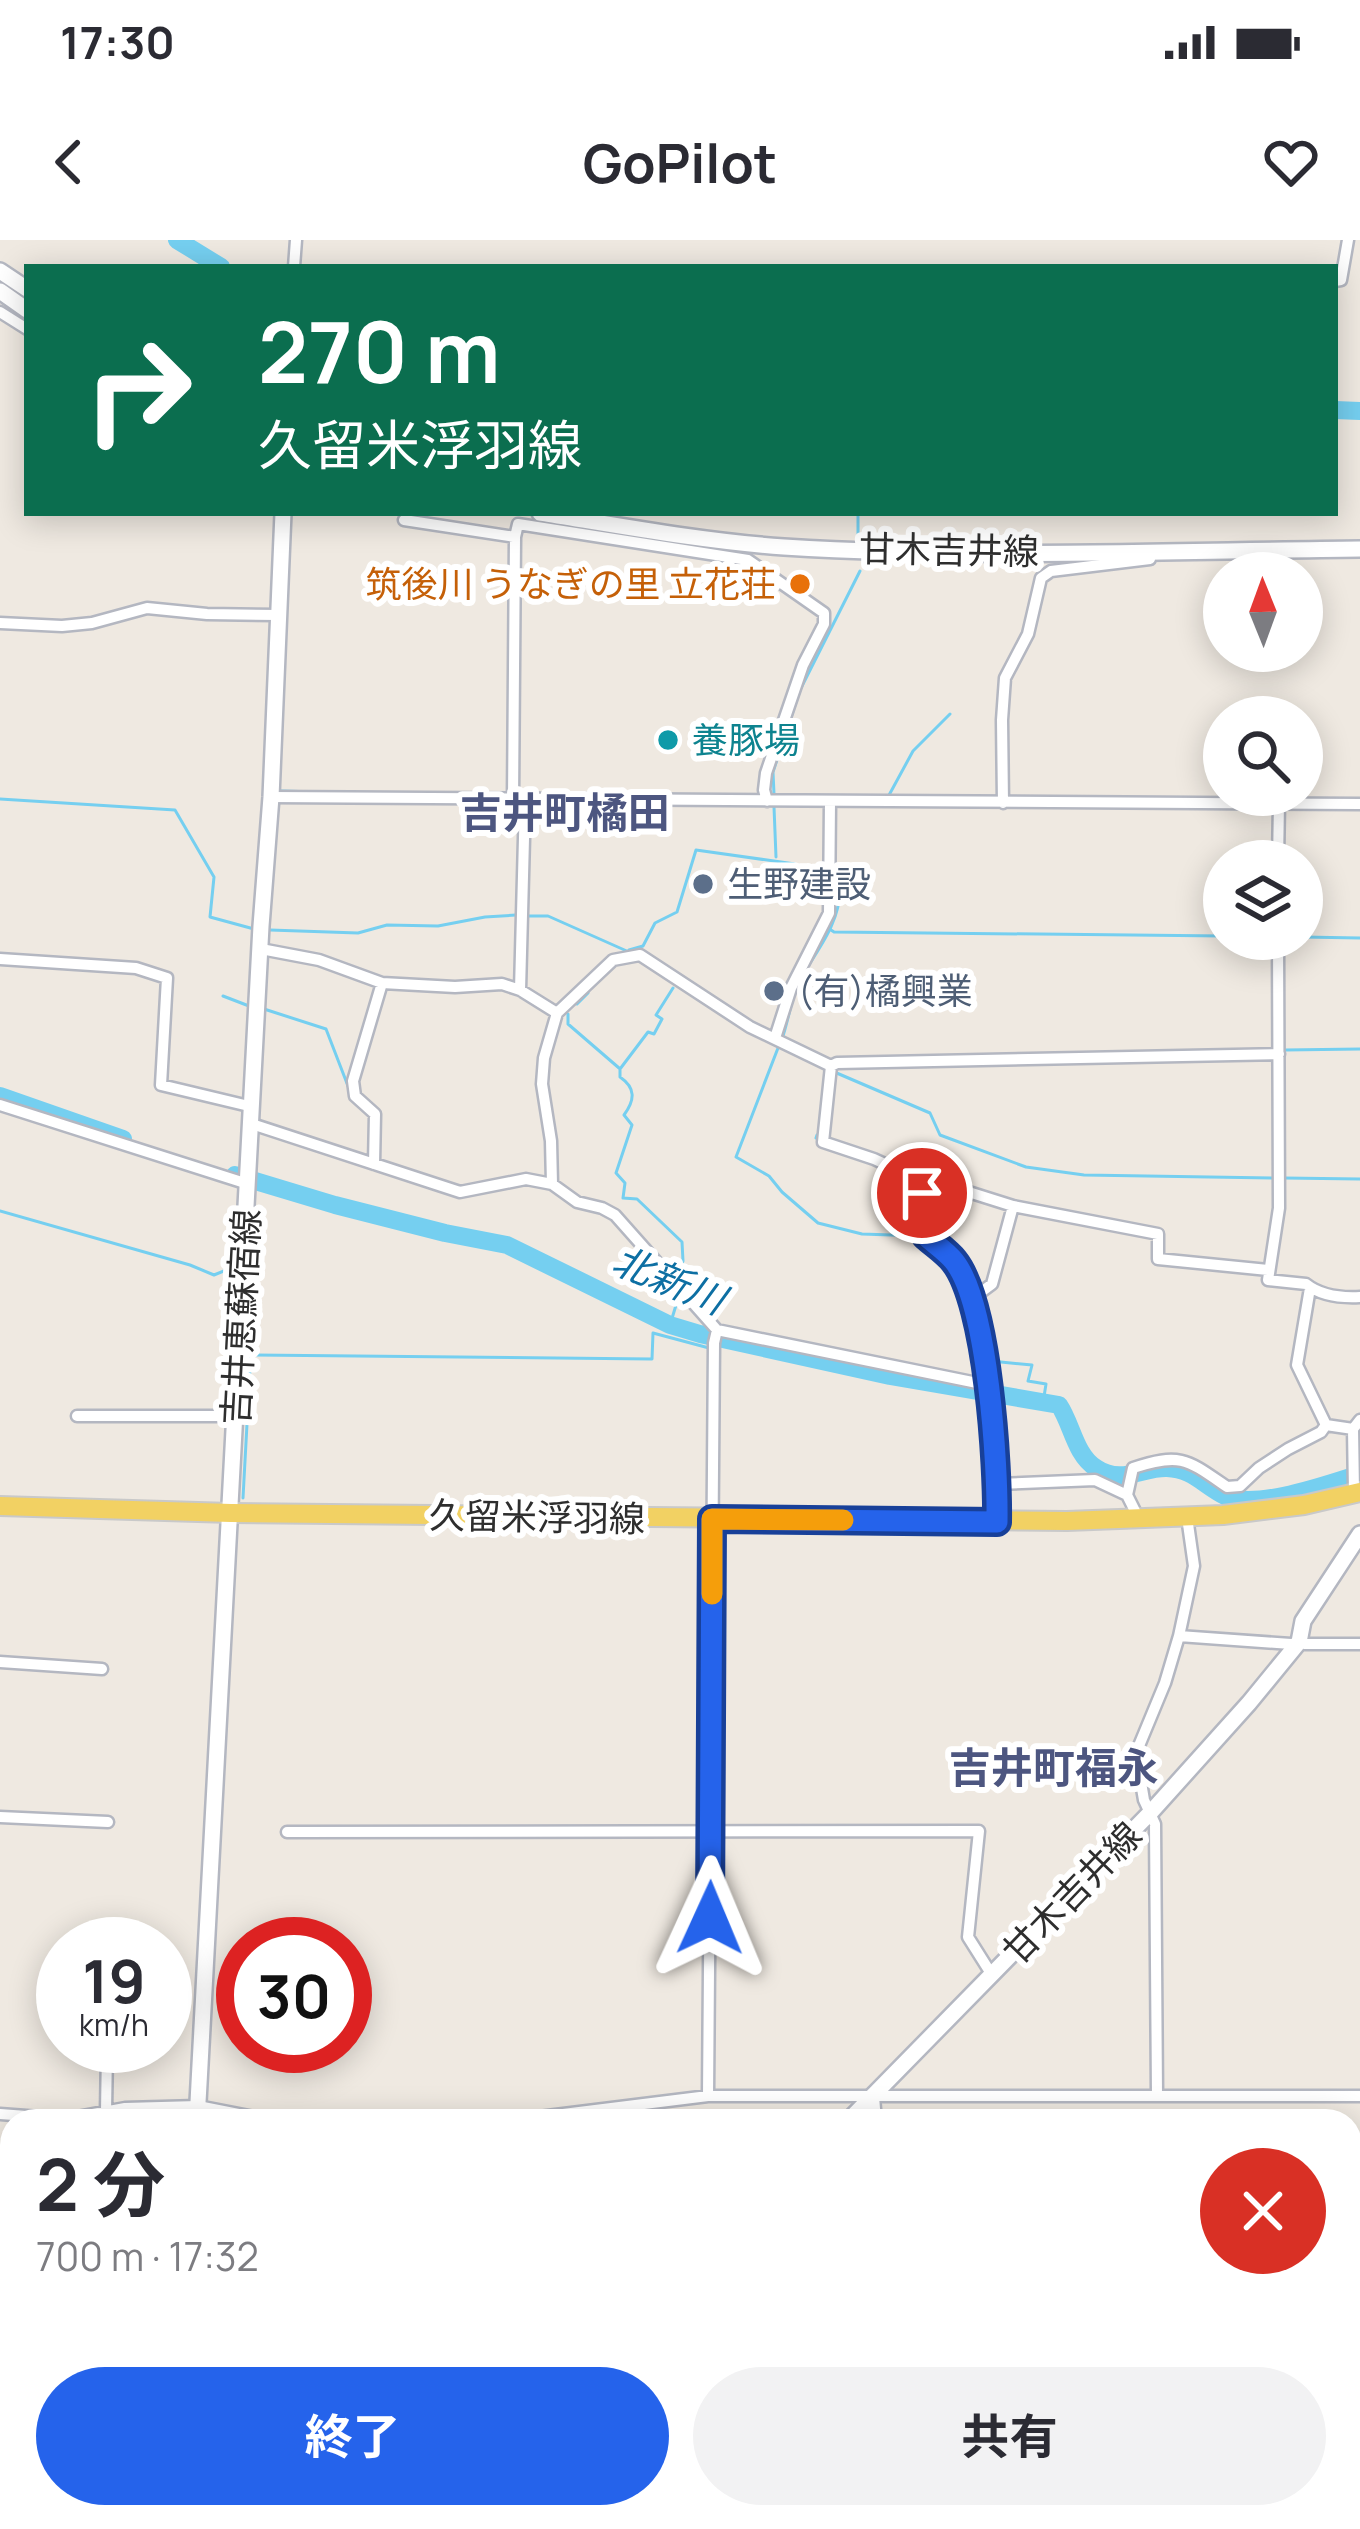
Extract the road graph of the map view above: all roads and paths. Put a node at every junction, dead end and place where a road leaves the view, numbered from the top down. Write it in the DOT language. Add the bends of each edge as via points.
graph roads {
  1 [pos="1348,240"];
  2 [pos="1338,280"];
  3 [pos="283,516"];
  4 [pos="559,516"];
  5 [pos="404,520"];
  6 [pos="515,537"];
  7 [pos="1360,549"];
  8 [pos="1179,551"];
  9 [pos="278,615"];
  10 [pos="0,623"];
  11 [pos="271,797"];
  12 [pos="519,800"];
  13 [pos="767,801"];
  14 [pos="830,802"];
  15 [pos="1003,803"];
  16 [pos="1203,803"];
  17 [pos="1323,804"];
  18 [pos="1360,804"];
  19 [pos="261,937"];
  20 [pos="0,959"];
  21 [pos="1278,960"];
  22 [pos="382,982"];
  23 [pos="520,990"];
  24 [pos="557,1013"];
  25 [pos="779,1040"];
  26 [pos="1279,1054"];
  27 [pos="830,1071"];
  28 [pos="0,1105"];
  29 [pos="253,1116"];
  30 [pos="374,1164"];
  31 [pos="248,1178"];
  32 [pos="920,1180"];
  33 [pos="552,1184"];
  34 [pos="1013,1206"];
  35 [pos="1268,1270"];
  36 [pos="1310,1288"];
  37 [pos="976,1297"];
  38 [pos="1360,1297"];
  39 [pos="716,1335"];
  40 [pos="988,1391"];
  41 [pos="77,1416"];
  42 [pos="235,1416"];
  43 [pos="1326,1425"];
  44 [pos="1356,1425"];
  45 [pos="1356,1468"];
  46 [pos="1129,1483"];
  47 [pos="998,1484"];
  48 [pos="1356,1490"];
  49 [pos="0,1506"];
  50 [pos="231,1513"];
  51 [pos="1186,1517"];
  52 [pos="712,1519"];
  53 [pos="1139,1519"];
  54 [pos="997,1522"];
  55 [pos="1360,1534"];
  56 [pos="1178,1636"];
  57 [pos="1299,1642"];
  58 [pos="1360,1644"];
  59 [pos="0,1662"];
  60 [pos="102,1669"];
  61 [pos="1150,1812"];
  62 [pos="0,1817"];
  63 [pos="108,1822"];
  64 [pos="711,1830"];
  65 [pos="287,1832"];
  66 [pos="992,1976"];
  67 [pos="107,2073"];
  68 [pos="708,2096"];
  69 [pos="1157,2096"];
  70 [pos="1360,2096"];
  71 [pos="874,2097"];
  72 [pos="106,2109"];
  73 [pos="197,2109"];
  74 [pos="603,2109"];
  75 [pos="861,2109"];
  76 [pos="875,2109"];
  1 -- 2 [label="street"];
  3 -- 9 [label="main road, 吉井恵蘇宿線"];
  4 -- 8 [label="main road, 甘木吉井線" via="787,547"];
  5 -- 6 [label="street"];
  6 -- 12 [label="street"];
  6 -- 13 [label="street" via="518,524 748,560 824,613 766,773"];
  7 -- 8 [label="main road, 甘木吉井線"];
  8 -- 15 [label="street" via="1040,578 1028,634 1003,688"];
  9 -- 10 [label="street" via="147,608 92,623"];
  9 -- 11 [label="main road, 吉井恵蘇宿線"];
  11 -- 12 [label="street"];
  11 -- 19 [label="main road, 吉井恵蘇宿線"];
  12 -- 13 [label="street"];
  12 -- 23 [label="street"];
  13 -- 14 [label="street"];
  14 -- 15 [label="street"];
  14 -- 25 [label="street" via="829,913 791,988"];
  15 -- 16 [label="street"];
  17 -- 18 [label="street"];
  19 -- 22 [label="street"];
  19 -- 29 [label="main road, 吉井恵蘇宿線"];
  20 -- 29 [label="street" via="136,968 167,978 161,1085"];
  21 -- 26 [label="street"];
  22 -- 23 [label="street"];
  22 -- 30 [label="street" via="353,1081 375,1114"];
  23 -- 24 [label="street"];
  24 -- 25 [label="street" via="613,960 634,956"];
  24 -- 33 [label="street" via="542,1084"];
  25 -- 27 [label="street"];
  26 -- 27 [label="street" via="837,1063"];
  26 -- 35 [label="street" via="1279,1208"];
  27 -- 32 [label="street" via="823,1142"];
  28 -- 31 [label="street"];
  29 -- 30 [label="street"];
  29 -- 31 [label="main road, 吉井恵蘇宿線"];
  30 -- 33 [label="street" via="460,1192 526,1179"];
  31 -- 42 [label="main road, 吉井恵蘇宿線"];
  32 -- 34 [label="street"];
  32 -- 37 [label="street" via="926,1236"];
  33 -- 39 [label="street" via="615,1216"];
  34 -- 35 [label="street" via="1158,1234 1158,1259"];
  34 -- 37 [label="street" via="992,1284"];
  35 -- 36 [label="street" via="1268,1280"];
  36 -- 38 [label="street"];
  36 -- 43 [label="street" via="1297,1365"];
  37 -- 40 [label="street"];
  39 -- 40 [label="street"];
  39 -- 52 [label="street"];
  40 -- 47 [label="street"];
  41 -- 42 [label="street"];
  42 -- 50 [label="main road, 吉井恵蘇宿線"];
  43 -- 44 [label="street"];
  43 -- 46 [label="street" via="1240,1486 1227,1487 1191,1461 1160,1459 1133,1468"];
  44 -- 45 [label="street"];
  45 -- 48 [label="street"];
  46 -- 47 [label="street"];
  46 -- 53 [label="street"];
  47 -- 54 [label="street"];
  48 -- 51 [label="main road, 久留米浮羽線" via="1272,1510"];
  49 -- 50 [label="main road, 久留米浮羽線"];
  50 -- 52 [label="main road, 久留米浮羽線"];
  50 -- 73 [label="main road, 吉井恵蘇宿線"];
  51 -- 53 [label="main road, 久留米浮羽線"];
  51 -- 56 [label="street" via="1194,1566"];
  52 -- 54 [label="main road, 久留米浮羽線"];
  52 -- 64 [label="street"];
  53 -- 54 [label="main road, 久留米浮羽線"];
  55 -- 57 [label="main road, 甘木吉井線" via="1303,1621"];
  56 -- 57 [label="street"];
  56 -- 61 [label="street" via="1136,1753"];
  57 -- 58 [label="street"];
  57 -- 61 [label="main road, 甘木吉井線"];
  59 -- 60 [label="street"];
  61 -- 66 [label="main road, 甘木吉井線"];
  61 -- 69 [label="street"];
  62 -- 63 [label="street"];
  64 -- 65 [label="street"];
  64 -- 66 [label="street" via="980,1831 968,1936"];
  64 -- 68 [label="street"];
  66 -- 71 [label="main road, 甘木吉井線"];
  67 -- 72 [label="street"];
  68 -- 71 [label="street"];
  68 -- 74 [label="street"];
  69 -- 70 [label="street"];
  69 -- 71 [label="street"];
  71 -- 75 [label="main road, 甘木吉井線"];
  71 -- 76 [label="street"];
}
